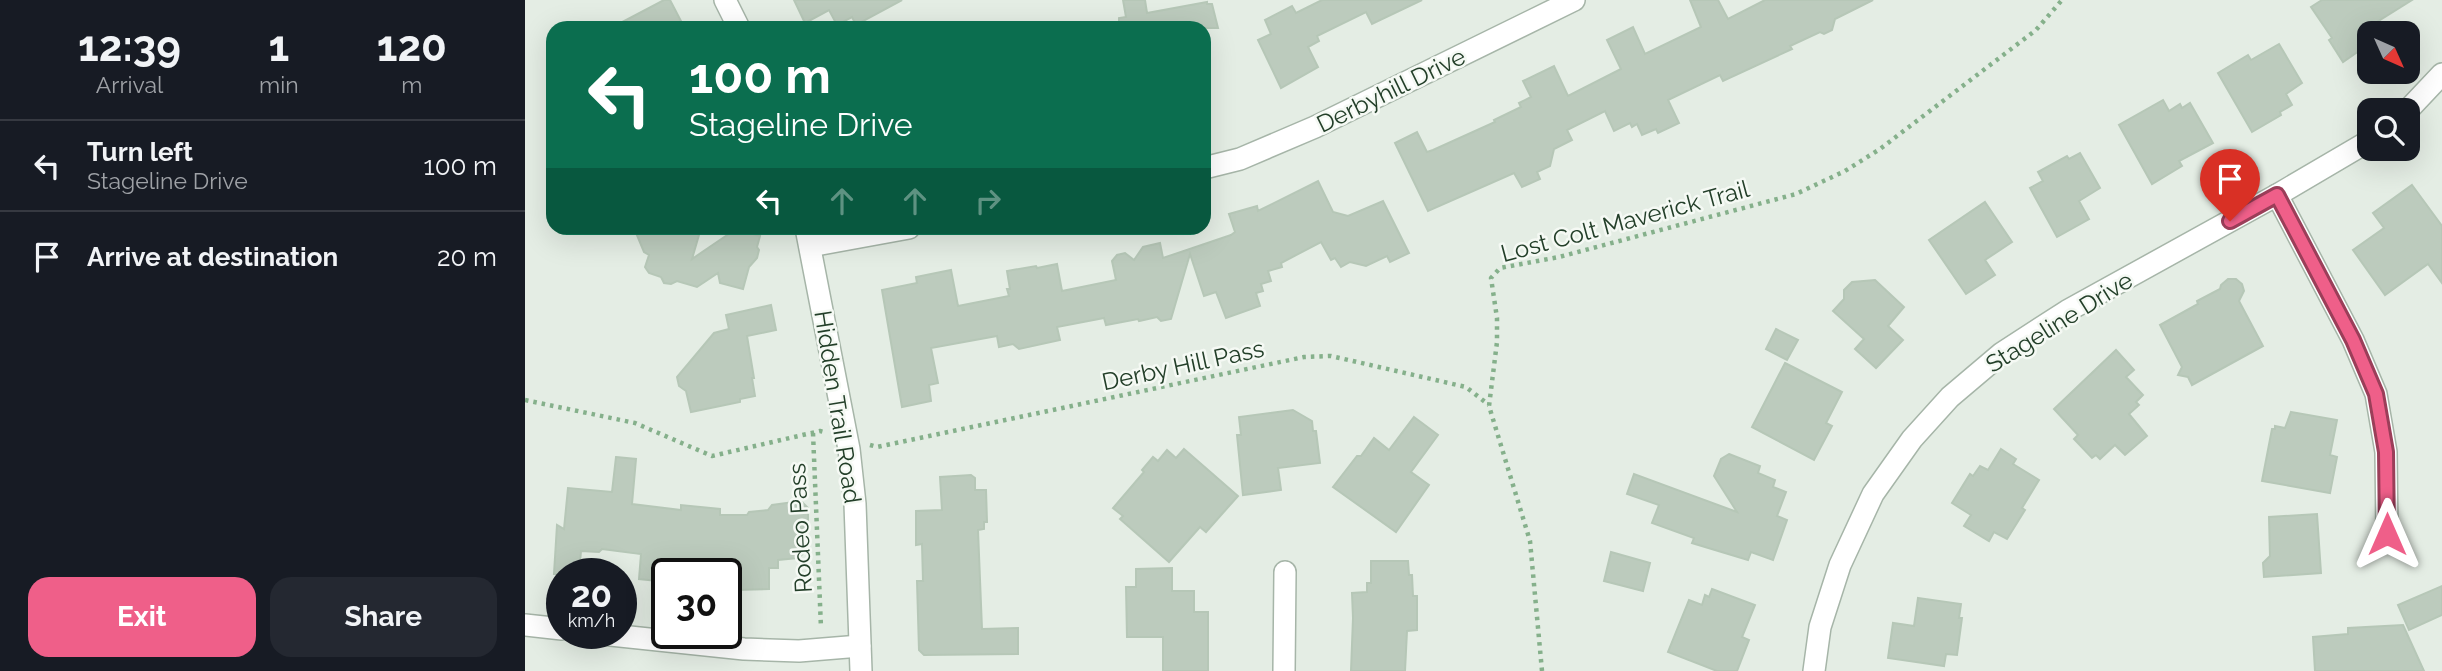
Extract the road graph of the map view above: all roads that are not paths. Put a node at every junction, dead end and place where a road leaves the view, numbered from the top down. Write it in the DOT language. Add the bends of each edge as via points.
graph roads {
  1 [pos="725,0"];
  2 [pos="1574,0"];
  3 [pos="736,21"];
  4 [pos="2442,74"];
  5 [pos="2419,98"];
  6 [pos="2357,148"];
  7 [pos="1211,165"];
  8 [pos="2277,195"];
  9 [pos="830,235"];
  10 [pos="808,237"];
  11 [pos="2387,534"];
  12 [pos="1285,572"];
  13 [pos="525,625"];
  14 [pos="546,627"];
  15 [pos="637,638"];
  16 [pos="860,646"];
  17 [pos="861,671"];
  18 [pos="1285,671"];
  19 [pos="1814,671"];
  1 -- 3 [label="street"];
  2 -- 7 [label="street, Derbyhill Drive" via="1315,127 1240,159"];
  4 -- 5 [label="street"];
  6 -- 8 [label="street, Stageline Drive"];
  8 -- 11 [label="street" via="2376,394 2386,452"];
  8 -- 19 [label="street, Stageline Drive" via="2067,311 2002,353 1950,397 1912,439 1873,494 1840,565 1820,627"];
  9 -- 10 [label="street"];
  10 -- 16 [label="street, Hidden Trail Road" via="849,449"];
  12 -- 18 [label="street"];
  13 -- 14 [label="street"];
  15 -- 16 [label="street" via="744,649"];
  16 -- 17 [label="street, Hidden Trail Road"];
}
